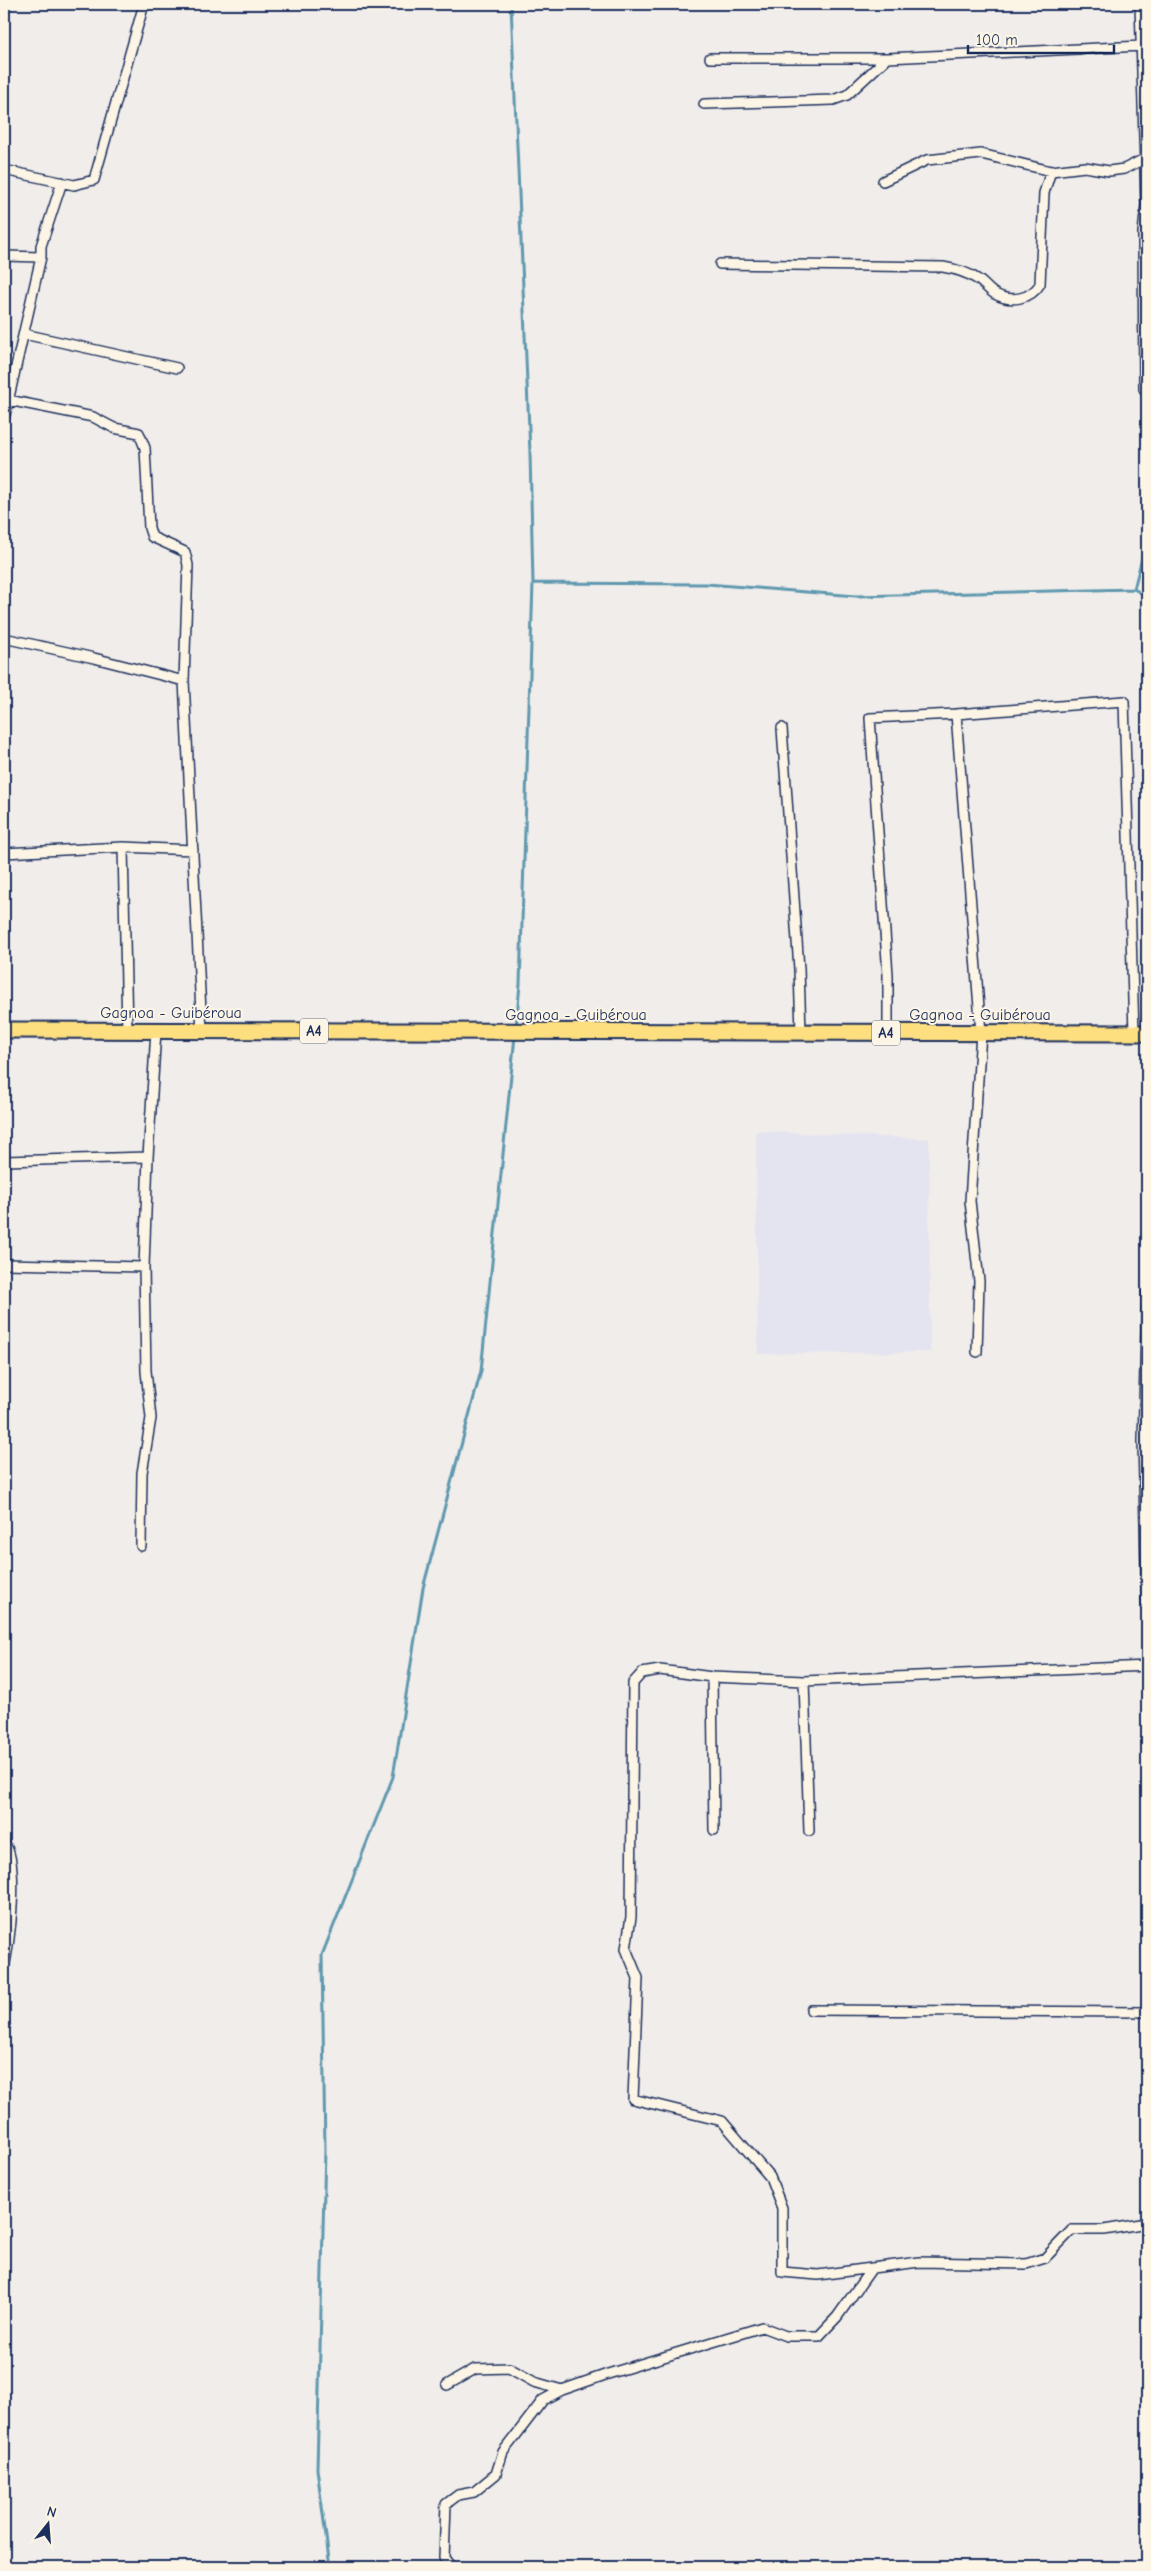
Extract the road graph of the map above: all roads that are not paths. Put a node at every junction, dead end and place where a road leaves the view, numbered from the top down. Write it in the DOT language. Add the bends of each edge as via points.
graph roads {
  1 [pos="144,4"];
  2 [pos="1140,4"];
  3 [pos="1142,46"];
  4 [pos="710,58"];
  5 [pos="887,58"];
  6 [pos="704,104"];
  7 [pos="1144,160"];
  8 [pos="4,170"];
  9 [pos="1051,171"];
  10 [pos="883,180"];
  11 [pos="62,182"];
  12 [pos="4,256"];
  13 [pos="41,257"];
  14 [pos="720,264"];
  15 [pos="24,334"];
  16 [pos="177,368"];
  17 [pos="1144,389"];
  18 [pos="8,400"];
  19 [pos="4,420"];
  20 [pos="4,638"];
  21 [pos="184,681"];
  22 [pos="956,714"];
  23 [pos="782,728"];
  24 [pos="123,847"];
  25 [pos="193,850"];
  26 [pos="4,853"];
  27 [pos="4,1030"];
  28 [pos="127,1030"];
  29 [pos="156,1031"];
  30 [pos="202,1031"];
  31 [pos="801,1033"];
  32 [pos="888,1033"];
  33 [pos="981,1033"];
  34 [pos="1141,1033"];
  35 [pos="148,1157"];
  36 [pos="4,1160"];
  37 [pos="4,1264"];
  38 [pos="144,1268"];
  39 [pos="1147,1293"];
  40 [pos="977,1352"];
  41 [pos="1146,1509"];
  42 [pos="141,1546"];
  43 [pos="1147,1607"];
  44 [pos="1147,1666"];
  45 [pos="712,1677"];
  46 [pos="804,1680"];
  47 [pos="714,1830"];
  48 [pos="809,1831"];
  49 [pos="4,1843"];
  50 [pos="4,1967"];
  51 [pos="811,2010"];
  52 [pos="1147,2012"];
  53 [pos="1147,2223"];
  54 [pos="872,2268"];
  55 [pos="447,2385"];
  56 [pos="562,2390"];
  57 [pos="451,2567"];
  1 -- 11 [label="street" via="94,180 74,185"];
  2 -- 3 [label="street"];
  3 -- 5 [label="street"];
  3 -- 7 [label="street"];
  4 -- 5 [label="street"];
  5 -- 6 [label="street" via="847,95 833,100"];
  7 -- 9 [label="street" via="1124,169 1109,171 1085,167"];
  7 -- 17 [label="street"];
  8 -- 11 [label="street"];
  9 -- 10 [label="street" via="981,154 927,160"];
  9 -- 14 [label="street" via="1044,193 1040,284 1026,298 997,295 978,279 943,267"];
  11 -- 13 [label="street" via="41,246"];
  12 -- 13 [label="street"];
  13 -- 15 [label="street"];
  15 -- 16 [label="street"];
  15 -- 18 [label="street"];
  18 -- 19 [label="street"];
  18 -- 21 [label="street" via="93,417 114,428 139,433 145,448 152,537 185,552 188,566"];
  20 -- 21 [label="street"];
  21 -- 25 [label="street"];
  22 -- 32 [label="street" via="870,718 888,975"];
  22 -- 33 [label="street"];
  22 -- 34 [label="street" via="1124,700"];
  23 -- 31 [label="street"];
  24 -- 25 [label="street"];
  24 -- 26 [label="street"];
  24 -- 28 [label="street"];
  25 -- 30 [label="street"];
  27 -- 28 [label="main road, Gagnoa - Guibéroua / A4"];
  28 -- 29 [label="main road, Gagnoa - Guibéroua / A4"];
  29 -- 30 [label="main road, Gagnoa - Guibéroua / A4"];
  29 -- 35 [label="street"];
  30 -- 31 [label="main road, Gagnoa - Guibéroua / A4"];
  31 -- 32 [label="main road, Gagnoa - Guibéroua / A4"];
  32 -- 33 [label="main road, Gagnoa - Guibéroua / A4"];
  33 -- 34 [label="main road, Gagnoa - Guibéroua / A4"];
  33 -- 40 [label="street" via="970,1201 979,1281"];
  35 -- 36 [label="street"];
  35 -- 38 [label="street"];
  37 -- 38 [label="street"];
  38 -- 42 [label="street" via="146,1371 151,1418 142,1473"];
  39 -- 41 [label="street"];
  41 -- 43 [label="street"];
  44 -- 46 [label="street"];
  45 -- 46 [label="street"];
  45 -- 47 [label="street"];
  45 -- 54 [label="street" via="660,1670 642,1673 634,1683 631,1917 626,1949 638,1978 633,2100 722,2121 770,2176 782,2208 782,2272 818,2275"];
  46 -- 48 [label="street"];
  49 -- 50 [label="street" via="8,1848 13,1884"];
  51 -- 52 [label="street"];
  53 -- 54 [label="street" via="1104,2230 1072,2230 1044,2258 1026,2264 919,2262"];
  54 -- 56 [label="street" via="837,2318 819,2336 786,2336 762,2327"];
  55 -- 56 [label="street" via="476,2369 509,2368 534,2382"];
  56 -- 57 [label="street" via="543,2400 503,2452 496,2474 474,2492 458,2495 446,2504 444,2558"];
}
